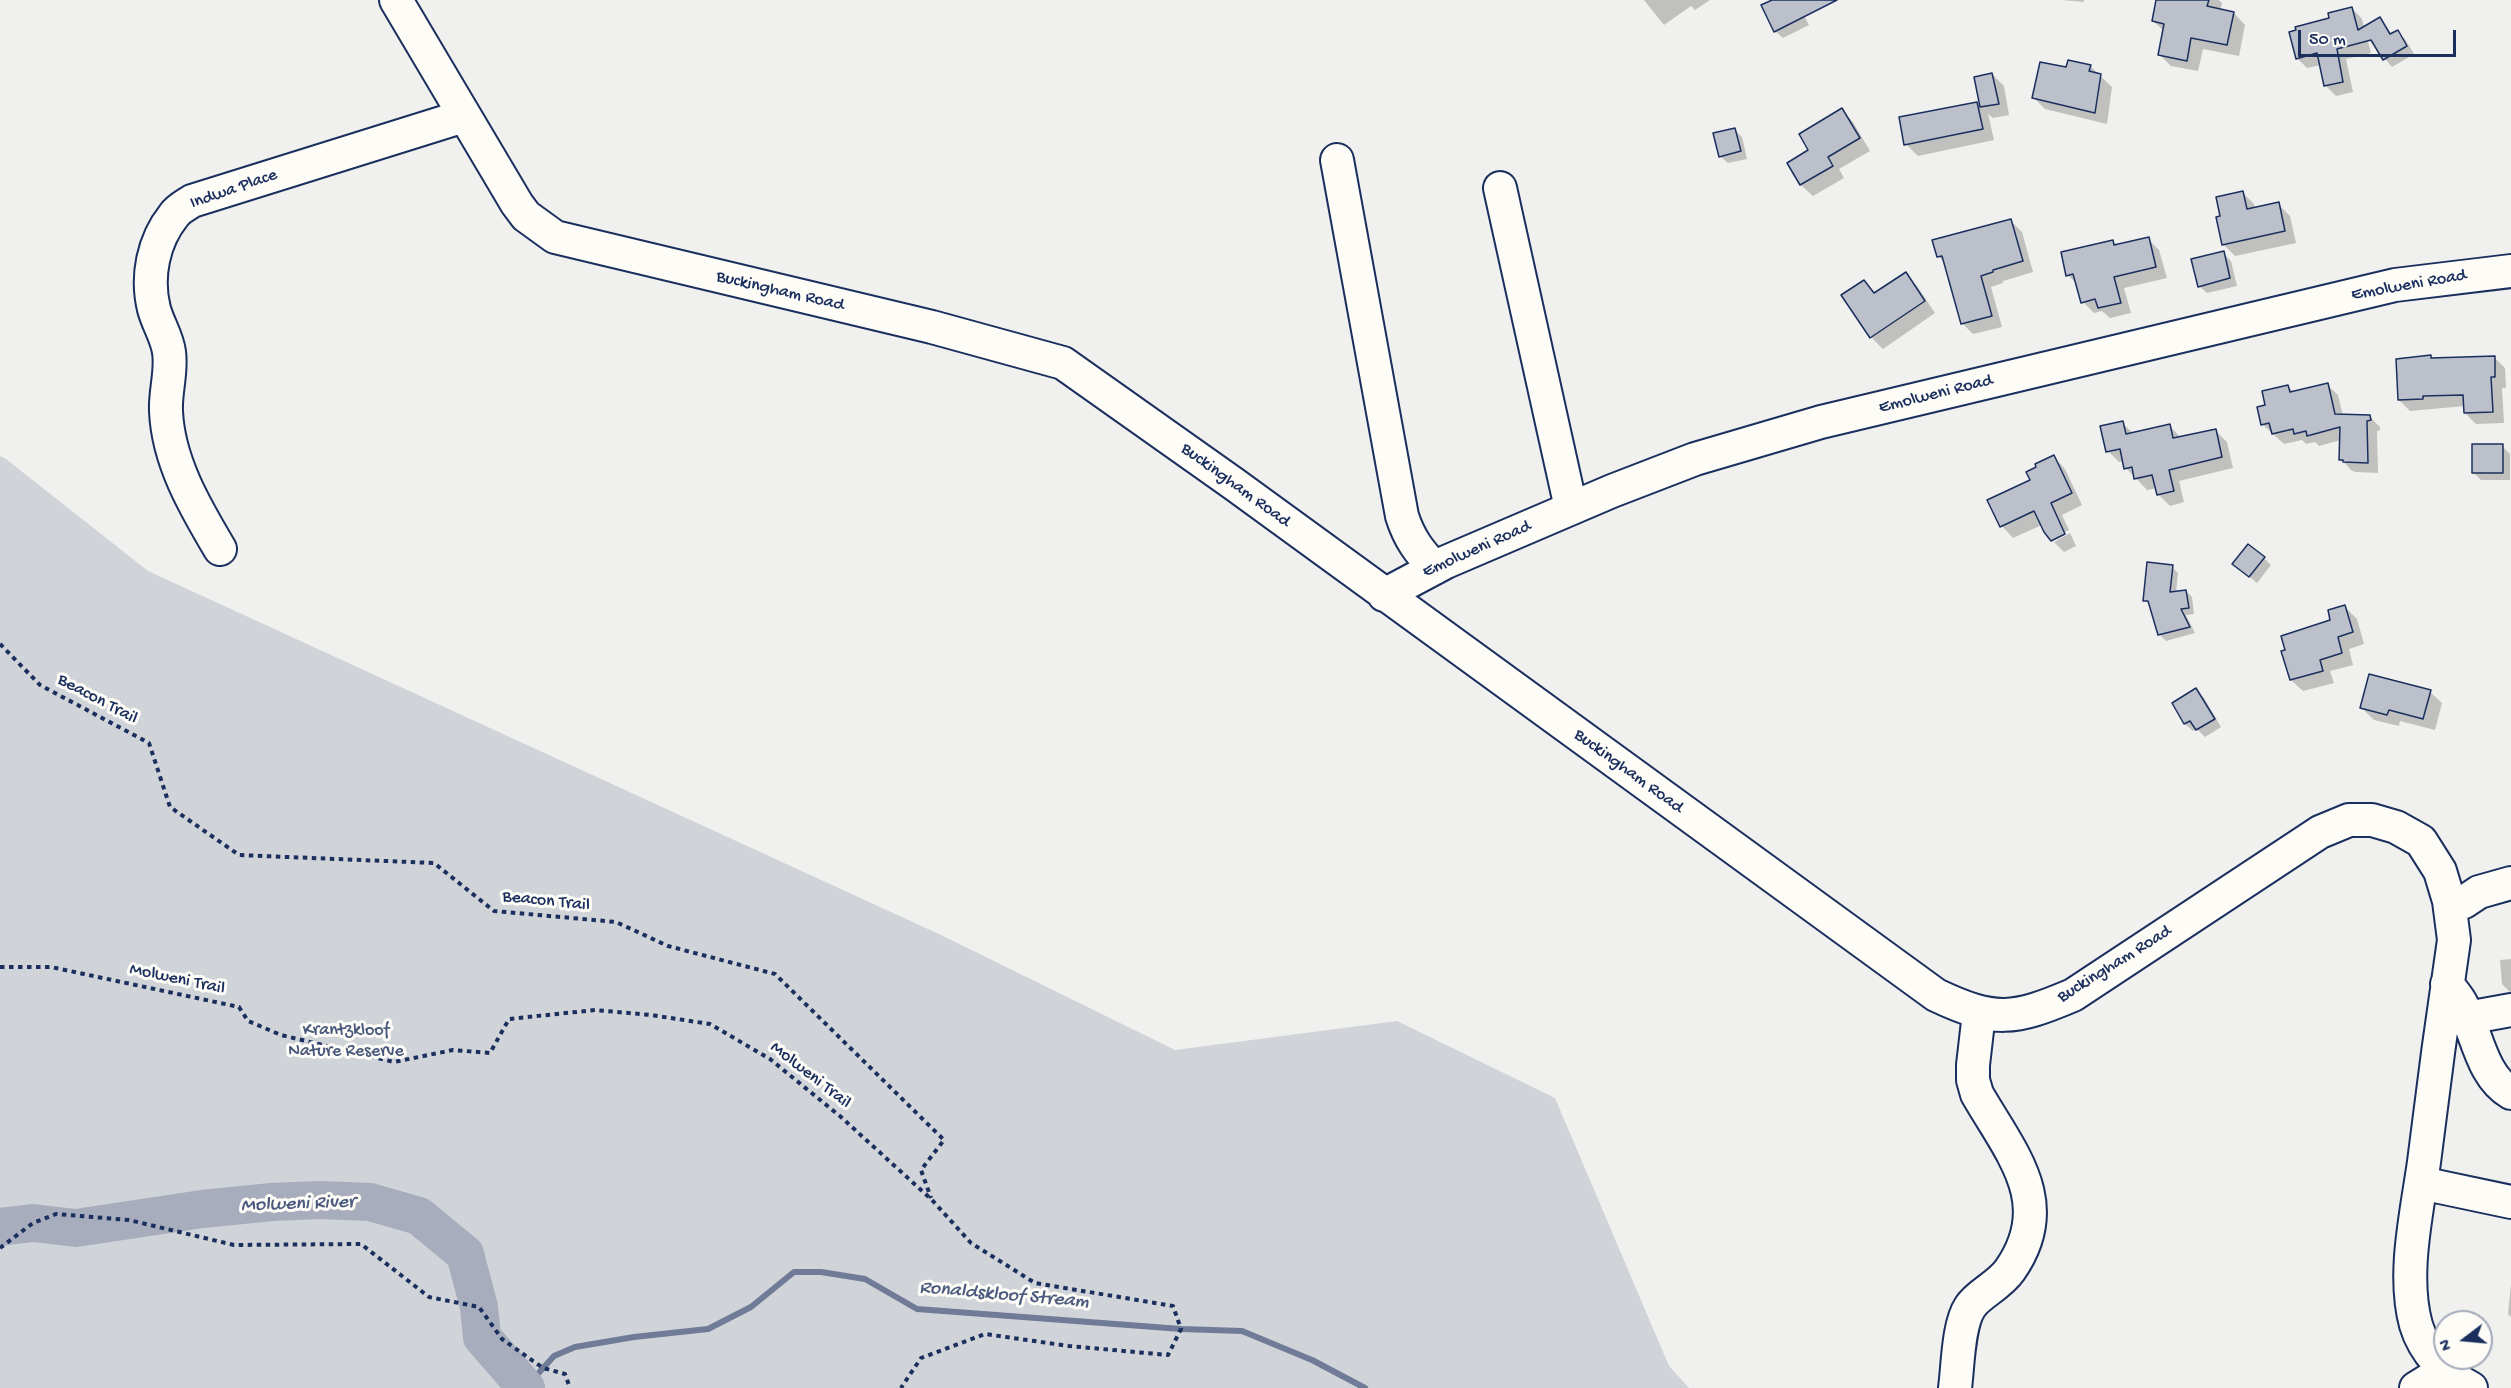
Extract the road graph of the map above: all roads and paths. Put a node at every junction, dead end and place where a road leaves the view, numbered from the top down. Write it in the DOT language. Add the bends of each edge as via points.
graph roads {
  1 [pos="396,0"];
  2 [pos="464,116"];
  3 [pos="1337,160"];
  4 [pos="1500,188"];
  5 [pos="2511,271"];
  6 [pos="1571,508"];
  7 [pos="220,549"];
  8 [pos="1435,568"];
  9 [pos="1384,595"];
  10 [pos="0,644"];
  11 [pos="2511,883"];
  12 [pos="2511,900"];
  13 [pos="2457,904"];
  14 [pos="0,967"];
  15 [pos="2447,984"];
  16 [pos="2511,1010"];
  17 [pos="1979,1013"];
  18 [pos="2467,1018"];
  19 [pos="2511,1093"];
  20 [pos="2421,1183"];
  21 [pos="932,1200"];
  22 [pos="2511,1202"];
  23 [pos="0,1248"];
  24 [pos="2433,1353"];
  25 [pos="2445,1370"];
  26 [pos="570,1388"];
  27 [pos="901,1388"];
  28 [pos="1955,1388"];
  29 [pos="2416,1388"];
  30 [pos="2471,1388"];
  1 -- 2 [label="street, Buckingham Road"];
  2 -- 7 [label="street, Indwa Place" via="192,201 175,213 163,233 149,285 169,349 171,368 165,408 168,439 195,506"];
  2 -- 9 [label="street, Buckingham Road" via="522,210 555,237 932,327 1063,363"];
  3 -- 8 [label="street" via="1402,516 1420,553"];
  4 -- 6 [label="street"];
  5 -- 6 [label="street, Emolweni Road" via="2395,285 1832,420 1695,459"];
  6 -- 8 [label="street, Emolweni Road"];
  8 -- 9 [label="street, Emolweni Road"];
  9 -- 17 [label="street, Buckingham Road" via="1936,995"];
  10 -- 21 [label="path, Beacon Trail" via="40,685 149,743 170,807 238,855 434,863 494,911 616,922 668,946 775,974 944,1140 921,1170"];
  11 -- 13 [label="street" via="2479,892"];
  12 -- 13 [label="street" via="2483,906"];
  13 -- 15 [label="street, Buckingham Road"];
  13 -- 17 [label="street, Buckingham Road" via="2421,841 2396,827 2372,820 2349,820 2320,832 2073,995 2043,1008 2011,1015"];
  14 -- 21 [label="path, Molweni Trail" via="51,967 239,1007 248,1021 281,1035 394,1062 453,1050 490,1053 509,1019 595,1010 710,1024 770,1059"];
  15 -- 18 [label="street"];
  15 -- 20 [label="street, Buckingham Road"];
  16 -- 18 [label="street"];
  17 -- 28 [label="street" via="1972,1080 2025,1179 2030,1218 2023,1247 2009,1271 1970,1307 1964,1321"];
  18 -- 19 [label="street" via="2491,1073"];
  20 -- 22 [label="street"];
  20 -- 24 [label="street, Buckingham Road" via="2410,1286 2416,1325"];
  21 -- 27 [label="path, Molweni Trail" via="971,1243 1035,1282 1173,1306 1181,1329 1167,1355 985,1334 921,1358"];
  23 -- 26 [label="path" via="33,1223 56,1214 129,1220 234,1245 361,1244 429,1297 479,1307 502,1339 543,1368 565,1374"];
  25 -- 29 [label="street"];
  25 -- 30 [label="street, Buckingham Road"];
}
